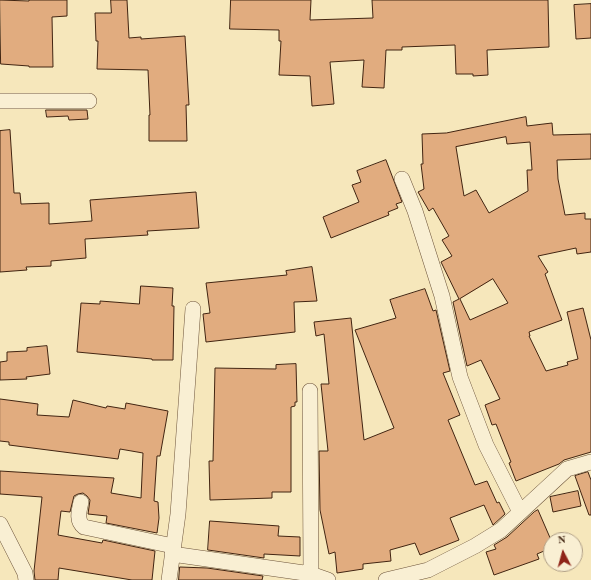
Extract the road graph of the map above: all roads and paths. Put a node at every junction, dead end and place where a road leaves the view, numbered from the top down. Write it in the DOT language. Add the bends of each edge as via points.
graph roads {
  1 [pos="0,101"];
  2 [pos="89,101"];
  3 [pos="402,179"];
  4 [pos="193,309"];
  5 [pos="310,391"];
  6 [pos="591,462"];
  7 [pos="81,502"];
  8 [pos="520,512"];
  9 [pos="0,524"];
  10 [pos="173,550"];
  11 [pos="311,574"];
  12 [pos="26,580"];
  13 [pos="169,580"];
  14 [pos="328,580"];
  15 [pos="386,580"];
  1 -- 2 [label="street"];
  3 -- 8 [label="street" via="442,296 460,377 486,445"];
  4 -- 10 [label="street" via="178,514"];
  5 -- 11 [label="street"];
  6 -- 8 [label="street" via="567,470"];
  7 -- 10 [label="street" via="78,517 84,527"];
  8 -- 15 [label="street" via="501,530 428,570"];
  9 -- 12 [label="street" via="25,573"];
  10 -- 11 [label="street"];
  10 -- 13 [label="street"];
  11 -- 14 [label="street"];
}
